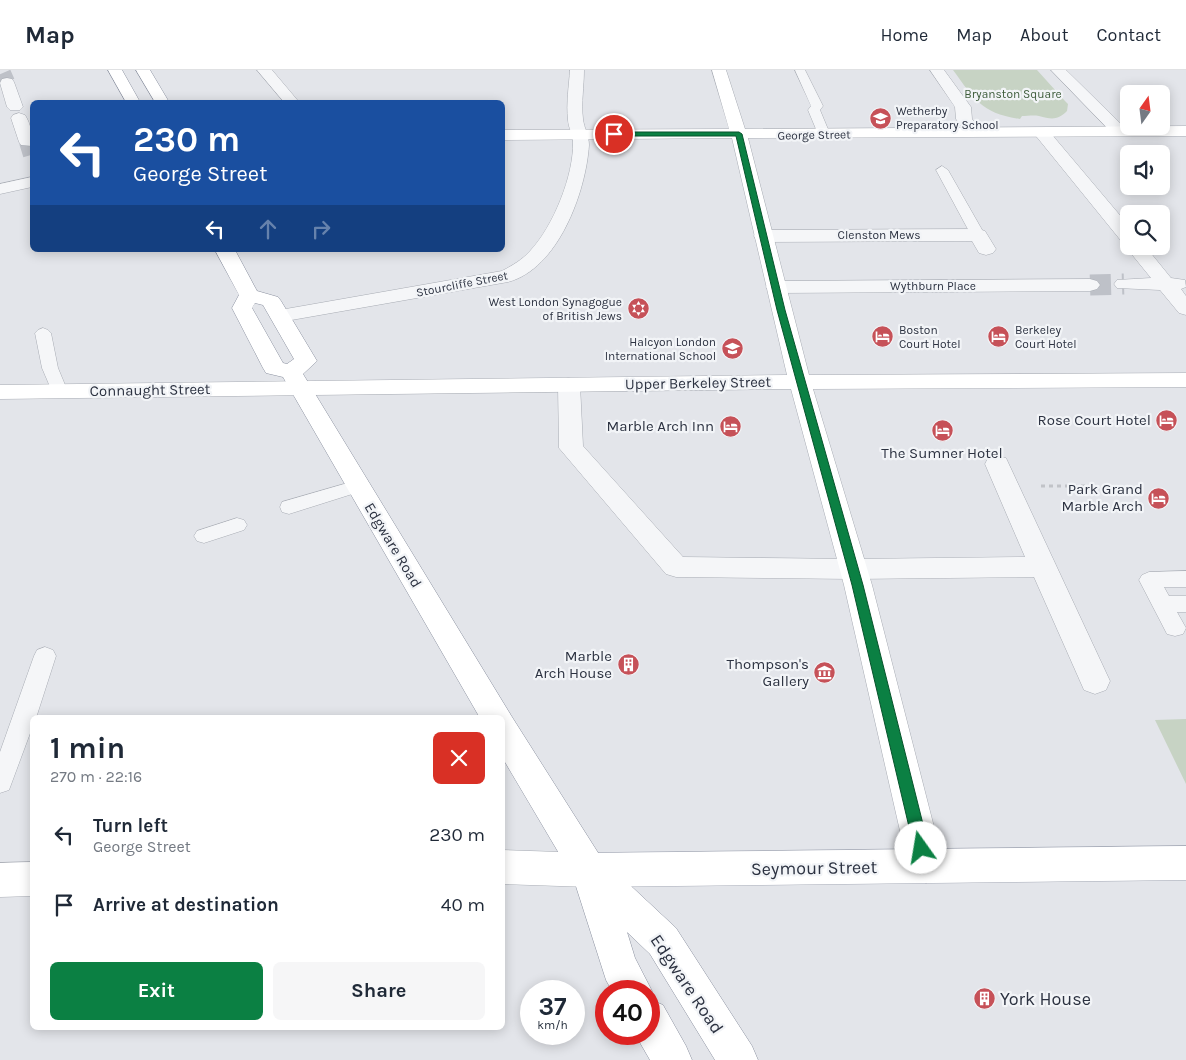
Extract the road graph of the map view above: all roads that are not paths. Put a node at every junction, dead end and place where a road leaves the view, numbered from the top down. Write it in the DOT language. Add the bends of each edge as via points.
graph roads {
  1 [pos="115,70"];
  2 [pos="143,70"];
  3 [pos="264,70"];
  4 [pos="577,70"];
  5 [pos="719,70"];
  6 [pos="800,70"];
  7 [pos="937,70"];
  8 [pos="1058,70"];
  9 [pos="4,75"];
  10 [pos="132,100"];
  11 [pos="161,100"];
  12 [pos="290,100"];
  13 [pos="1170,131"];
  14 [pos="1186,131"];
  15 [pos="1042,132"];
  16 [pos="1120,132"];
  17 [pos="974,133"];
  18 [pos="579,134"];
  19 [pos="739,134"];
  20 [pos="824,134"];
  21 [pos="505,136"];
  22 [pos="30,152"];
  23 [pos="942,170"];
  24 [pos="30,182"];
  25 [pos="0,189"];
  26 [pos="1120,227"];
  27 [pos="763,236"];
  28 [pos="982,242"];
  29 [pos="226,252"];
  30 [pos="1142,255"];
  31 [pos="1124,284"];
  32 [pos="1166,284"];
  33 [pos="1186,284"];
  34 [pos="1090,285"];
  35 [pos="776,287"];
  36 [pos="249,295"];
  37 [pos="1186,309"];
  38 [pos="280,316"];
  39 [pos="43,334"];
  40 [pos="296,380"];
  41 [pos="1186,380"];
  42 [pos="800,382"];
  43 [pos="569,385"];
  44 [pos="0,392"];
  45 [pos="60,392"];
  46 [pos="1002,475"];
  47 [pos="358,486"];
  48 [pos="289,507"];
  49 [pos="237,525"];
  50 [pos="204,536"];
  51 [pos="1043,567"];
  52 [pos="853,570"];
  53 [pos="1186,579"];
  54 [pos="1163,604"];
  55 [pos="1186,604"];
  56 [pos="1175,628"];
  57 [pos="45,656"];
  58 [pos="1096,680"];
  59 [pos="495,715"];
  60 [pos="505,732"];
  61 [pos="0,782"];
  62 [pos="1186,862"];
  63 [pos="926,866"];
  64 [pos="505,867"];
  65 [pos="588,870"];
  66 [pos="30,879"];
  67 [pos="0,880"];
  68 [pos="626,980"];
  69 [pos="660,1039"];
  70 [pos="672,1060"];
  71 [pos="738,1060"];
  1 -- 10 [label="main road"];
  2 -- 11 [label="main road"];
  3 -- 12 [label="street"];
  4 -- 18 [label="street, Stourcliffe Street" via="576,124"];
  5 -- 19 [label="main road"];
  6 -- 20 [label="lane" via="817,106 814,110"];
  7 -- 17 [label="street" via="963,107 964,119"];
  8 -- 16 [label="street"];
  9 -- 22 [label="street"];
  13 -- 14 [label="main road, George Street"];
  15 -- 16 [label="main road, George Street"];
  15 -- 17 [label="main road, George Street"];
  15 -- 26 [label="street"];
  17 -- 20 [label="main road, George Street"];
  18 -- 19 [label="main road, George Street"];
  18 -- 21 [label="main road, George Street"];
  18 -- 38 [label="street, Stourcliffe Street" via="576,176 564,211 547,242 521,272"];
  19 -- 20 [label="main road, George Street"];
  19 -- 27 [label="main road"];
  23 -- 28 [label="lane"];
  24 -- 25 [label="street"];
  27 -- 28 [label="street, Clenston Mews"];
  27 -- 35 [label="main road"];
  29 -- 36 [label="main road"];
  30 -- 32 [label="street"];
  31 -- 32 [label="street"];
  32 -- 33 [label="street"];
  32 -- 37 [label="street"];
  34 -- 35 [label="street, Wythburn Place"];
  35 -- 42 [label="main road"];
  36 -- 38 [label="main road" via="271,301"];
  36 -- 40 [label="main road" via="242,308 274,368"];
  38 -- 40 [label="main road" via="306,361"];
  39 -- 45 [label="lane" via="50,368"];
  40 -- 43 [label="main road, Upper Berkeley Street"];
  40 -- 45 [label="main road, Connaught Street"];
  40 -- 47 [label="main road, Edgware Road"];
  41 -- 42 [label="main road, Upper Berkeley Street"];
  42 -- 43 [label="main road, Upper Berkeley Street"];
  42 -- 52 [label="main road"];
  43 -- 52 [label="street" via="571,448 676,567"];
  44 -- 45 [label="main road, Connaught Street"];
  46 -- 51 [label="street"];
  47 -- 48 [label="lane"];
  47 -- 59 [label="main road, Edgware Road"];
  49 -- 50 [label="lane"];
  51 -- 52 [label="street"];
  51 -- 58 [label="street"];
  52 -- 63 [label="main road"];
  53 -- 54 [label="lane" via="1149,580"];
  54 -- 55 [label="lane"];
  54 -- 56 [label="lane"];
  57 -- 61 [label="lane"];
  60 -- 65 [label="main road, Edgware Road"];
  62 -- 63 [label="main road, Seymour Street"];
  63 -- 65 [label="main road, Seymour Street"];
  64 -- 65 [label="main road, Seymour Street"];
  65 -- 68 [label="main road, Edgware Road"];
  65 -- 71 [label="main road, Edgware Road" via="663,941"];
  66 -- 67 [label="main road"];
  69 -- 70 [label="main road"];
}
